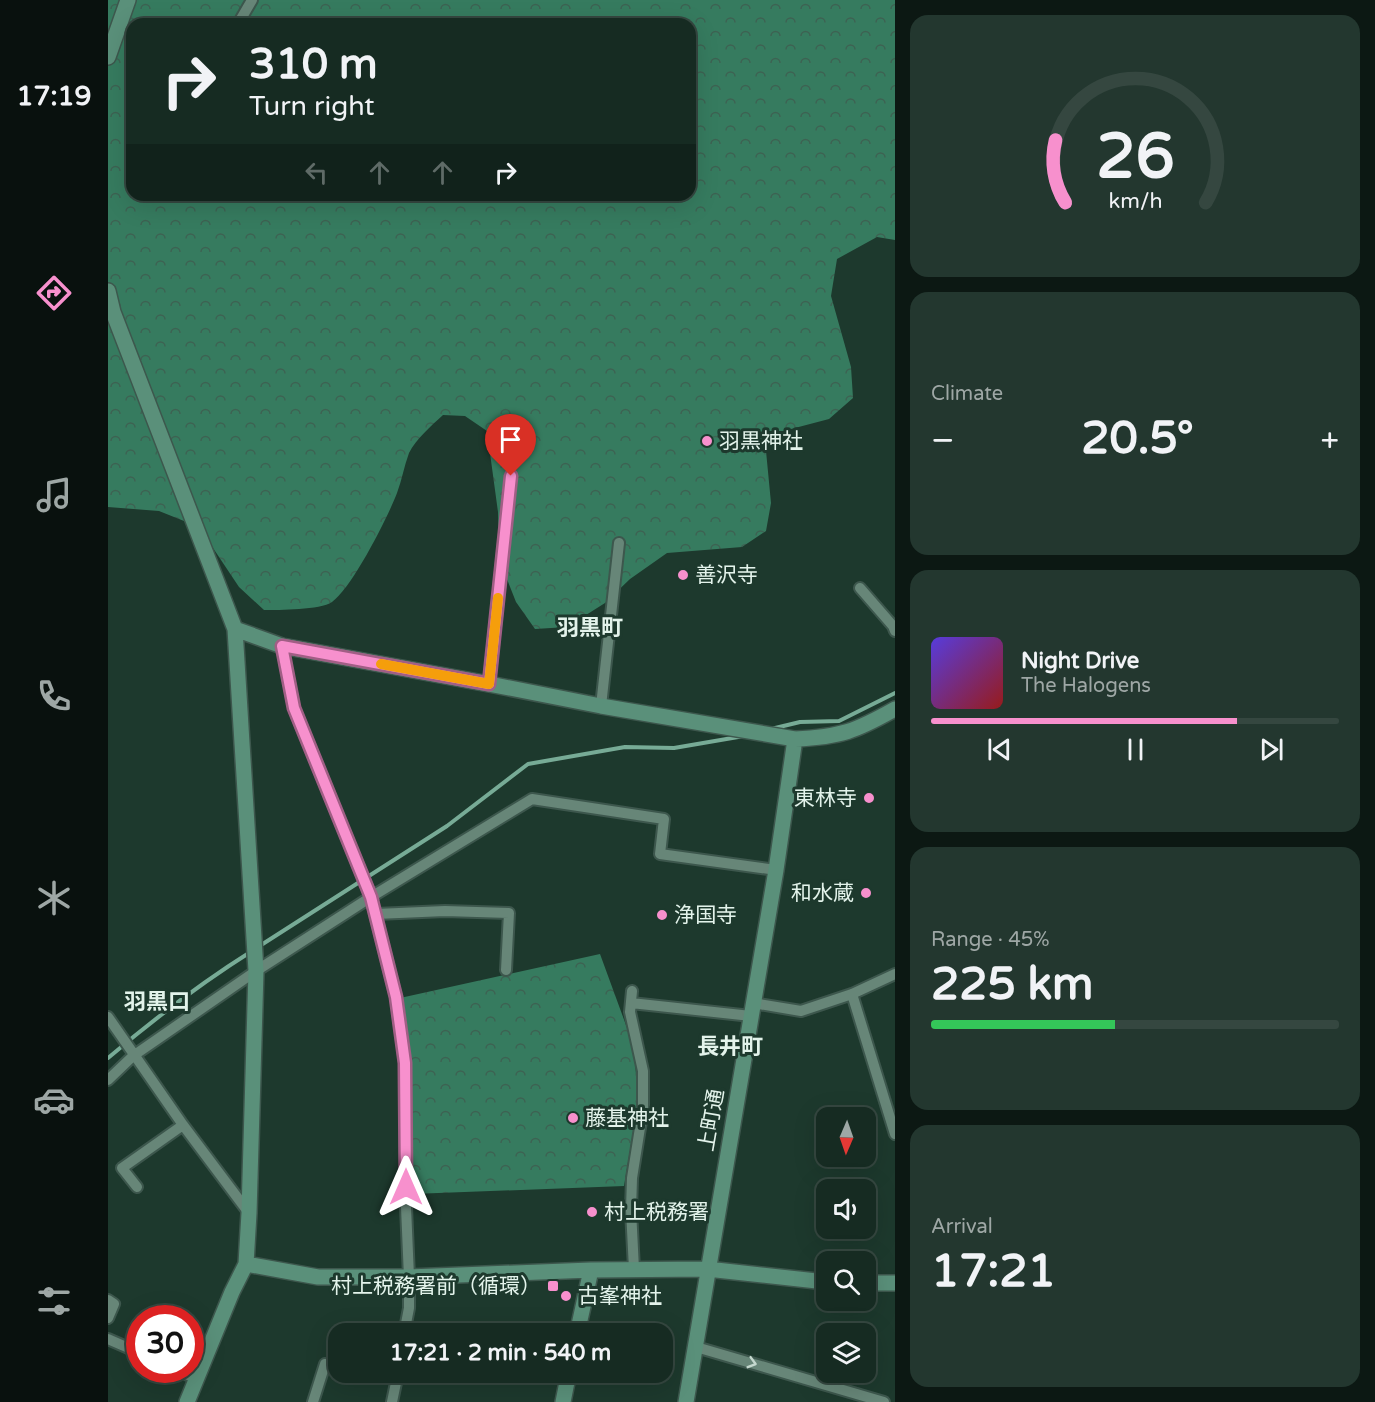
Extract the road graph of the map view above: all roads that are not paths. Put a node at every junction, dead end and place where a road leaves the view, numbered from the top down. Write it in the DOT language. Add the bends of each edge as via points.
graph roads {
  1 [pos="128,0"];
  2 [pos="252,0"];
  3 [pos="242,18"];
  4 [pos="108,57"];
  5 [pos="108,291"];
  6 [pos="511,476"];
  7 [pos="619,543"];
  8 [pos="860,588"];
  9 [pos="235,629"];
  10 [pos="895,631"];
  11 [pos="282,646"];
  12 [pos="489,684"];
  13 [pos="601,706"];
  14 [pos="895,709"];
  15 [pos="795,738"];
  16 [pos="777,870"];
  17 [pos="371,897"];
  18 [pos="376,914"];
  19 [pos="506,970"];
  20 [pos="256,971"];
  21 [pos="895,974"];
  22 [pos="852,994"];
  23 [pos="752,1009"];
  24 [pos="108,1017"];
  25 [pos="133,1056"];
  26 [pos="108,1080"];
  27 [pos="890,1098"];
  28 [pos="183,1125"];
  29 [pos="895,1134"];
  30 [pos="137,1186"];
  31 [pos="249,1213"];
  32 [pos="246,1264"];
  33 [pos="634,1269"];
  34 [pos="707,1269"];
  35 [pos="591,1270"];
  36 [pos="409,1277"];
  37 [pos="816,1281"];
  38 [pos="876,1283"];
  39 [pos="895,1283"];
  40 [pos="108,1300"];
  41 [pos="108,1318"];
  42 [pos="406,1323"];
  43 [pos="579,1323"];
  44 [pos="108,1339"];
  45 [pos="126,1347"];
  46 [pos="696,1347"];
  47 [pos="204,1362"];
  48 [pos="328,1365"];
  49 [pos="195,1383"];
  50 [pos="396,1383"];
  51 [pos="567,1383"];
  52 [pos="187,1402"];
  53 [pos="313,1402"];
  54 [pos="392,1402"];
  55 [pos="563,1402"];
  56 [pos="686,1402"];
  57 [pos="884,1402"];
  1 -- 4 [label="street"];
  2 -- 3 [label="street"];
  5 -- 9 [label="street"];
  6 -- 12 [label="street"];
  7 -- 13 [label="street"];
  8 -- 10 [label="street"];
  9 -- 11 [label="street"];
  9 -- 20 [label="street"];
  11 -- 12 [label="street"];
  11 -- 17 [label="street" via="294,708"];
  12 -- 13 [label="street"];
  13 -- 15 [label="street"];
  14 -- 15 [label="street" via="846,733"];
  15 -- 16 [label="street, 上町通"];
  16 -- 17 [label="street" via="660,854 664,819 532,799"];
  16 -- 23 [label="street, 上町通"];
  17 -- 18 [label="street"];
  17 -- 20 [label="street"];
  18 -- 19 [label="street" via="509,913"];
  18 -- 36 [label="street" via="396,997 405,1063"];
  20 -- 25 [label="street"];
  20 -- 31 [label="street"];
  21 -- 22 [label="street"];
  22 -- 23 [label="street" via="801,1011"];
  22 -- 27 [label="street"];
  23 -- 33 [label="street" via="632,997 630,1012 643,1071 643,1109 632,1178"];
  23 -- 34 [label="street, 上町通"];
  24 -- 25 [label="street"];
  25 -- 26 [label="street"];
  25 -- 28 [label="street"];
  27 -- 29 [label="street"];
  28 -- 30 [label="street" via="122,1168"];
  28 -- 31 [label="street"];
  31 -- 32 [label="street"];
  32 -- 36 [label="street" via="318,1277"];
  32 -- 47 [label="street"];
  33 -- 34 [label="street"];
  33 -- 35 [label="street"];
  34 -- 37 [label="street"];
  34 -- 46 [label="street, 上町通"];
  35 -- 36 [label="street"];
  35 -- 43 [label="street"];
  36 -- 42 [label="street"];
  38 -- 39 [label="street"];
  40 -- 41 [label="street" via="114,1304"];
  44 -- 45 [label="street"];
  46 -- 56 [label="street, 上町通"];
  46 -- 57 [label="street, one-way"];
  48 -- 53 [label="street" via="325,1364"];
  49 -- 52 [label="street"];
  50 -- 54 [label="street"];
  51 -- 55 [label="street"];
}
